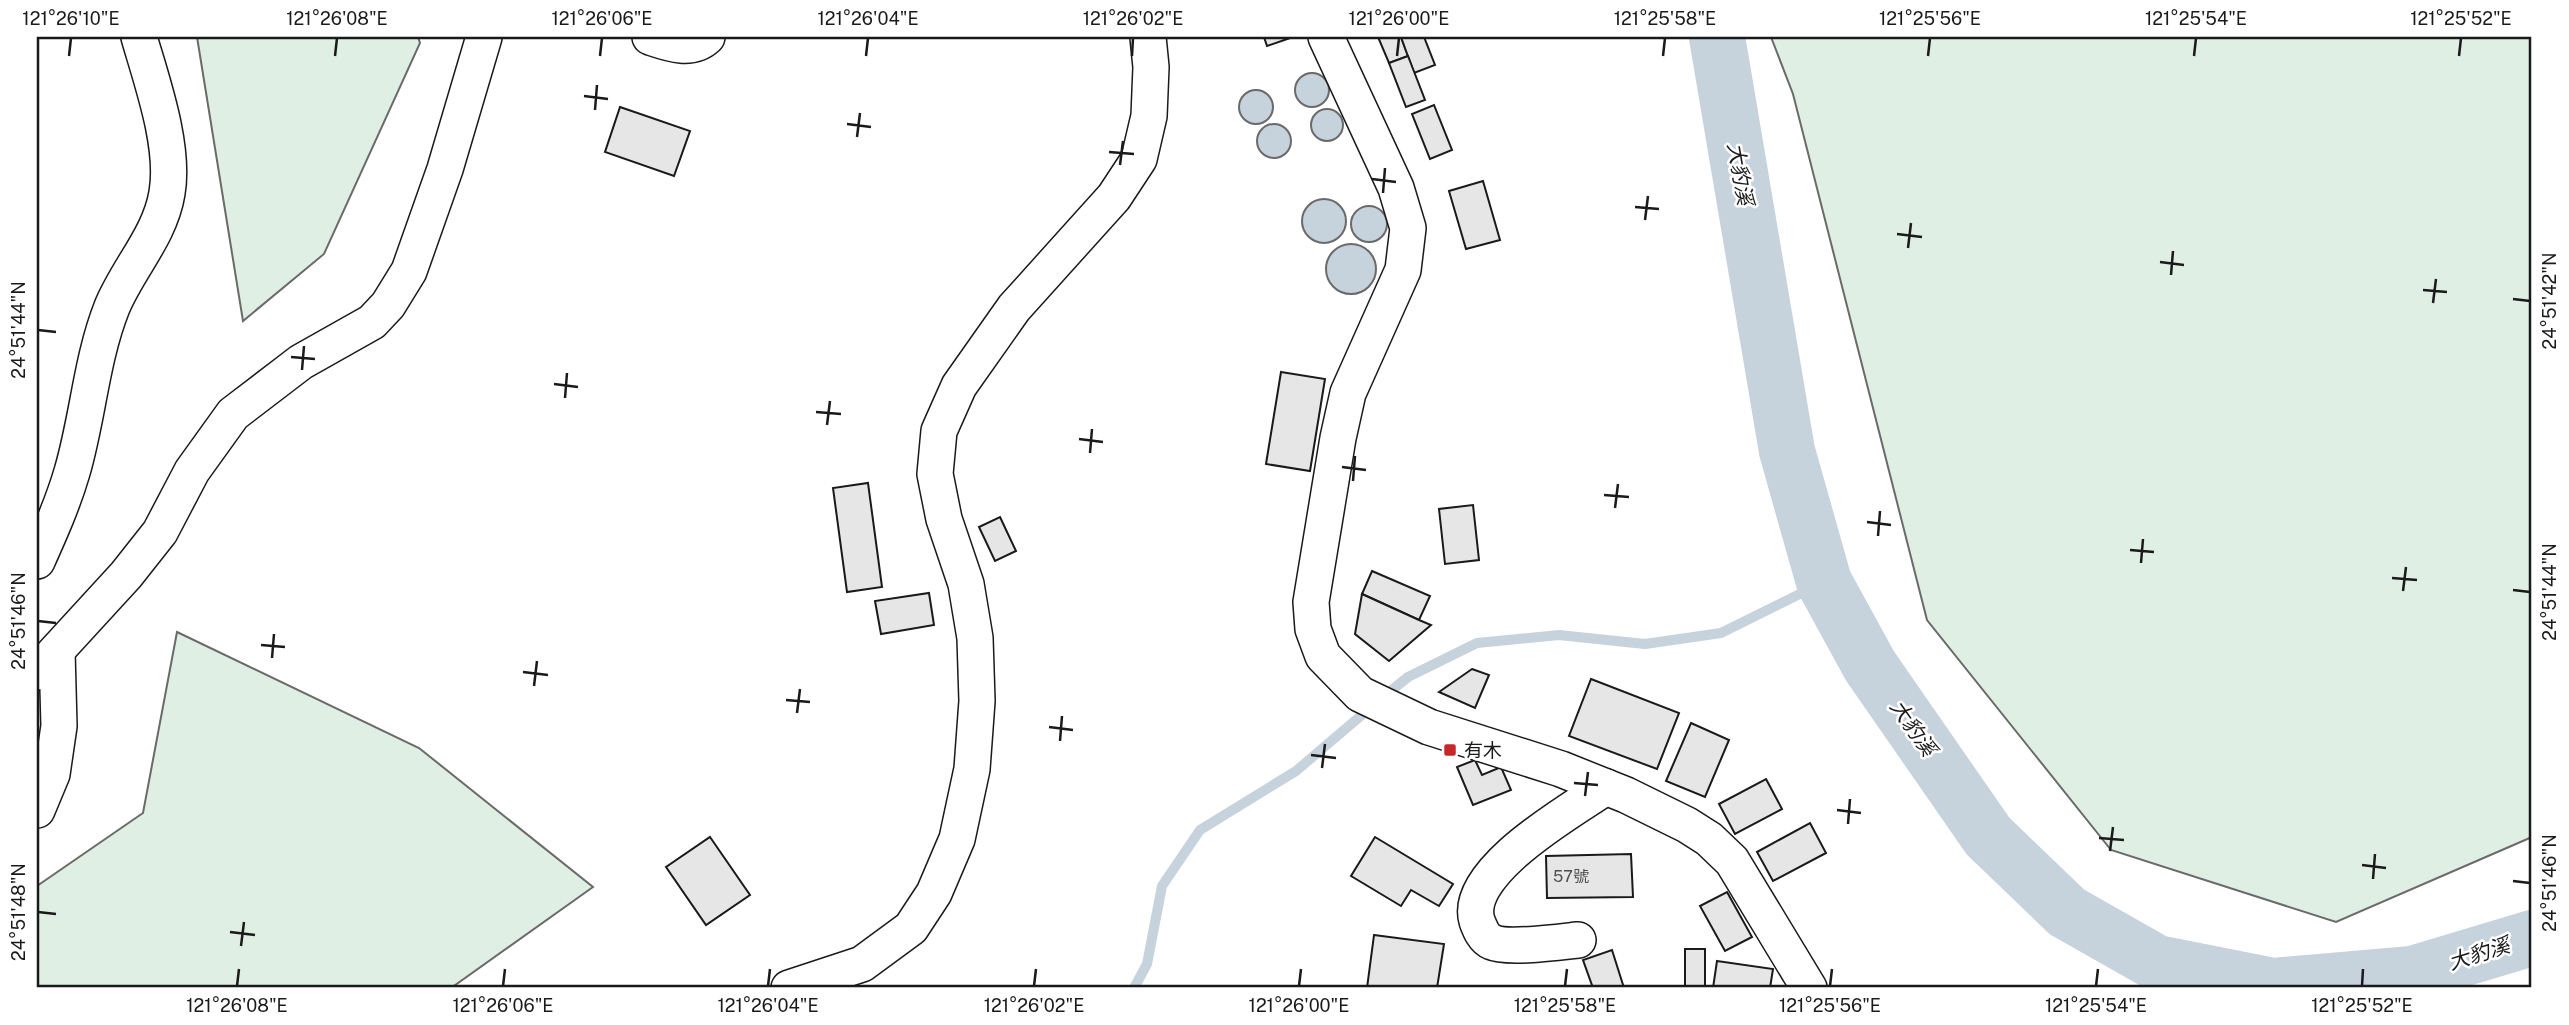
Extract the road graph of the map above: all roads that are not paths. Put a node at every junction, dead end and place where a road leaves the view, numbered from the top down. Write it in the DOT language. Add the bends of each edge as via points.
graph roads {
  1 [pos="139,37"];
  2 [pos="484,37"];
  3 [pos="650,37"];
  4 [pos="707,37"];
  5 [pos="1148,37"];
  6 [pos="1326,37"];
  7 [pos="37,561"];
  8 [pos="47,661"];
  9 [pos="1606,787"];
  10 [pos="37,810"];
  11 [pos="1578,940"];
  12 [pos="789,988"];
  13 [pos="1809,988"];
  1 -- 7 [label="street" via="160,106 167,192 157,226 113,306 73,471"];
  2 -- 8 [label="street" via="409,271 388,305 372,322 301,362 233,414 192,471 160,532"];
  3 -- 4 [label="street" via="678,46"];
  5 -- 12 [label="street" via="1149,116 1139,159 1114,197 1014,308 959,386 939,431 935,474 944,519 966,584 975,638 972,769 957,839 934,892 911,928 862,964"];
  6 -- 9 [label="street" via="1396,188 1408,228 1403,270 1349,393 1338,438 1311,602 1313,629 1323,656 1360,694 1429,727"];
  8 -- 10 [label="street" via="59,726 52,774"];
  9 -- 11 [label="street" via="1521,844 1494,871 1475,914 1480,930 1491,942"];
  9 -- 13 [label="street" via="1688,825 1732,861"];
}
